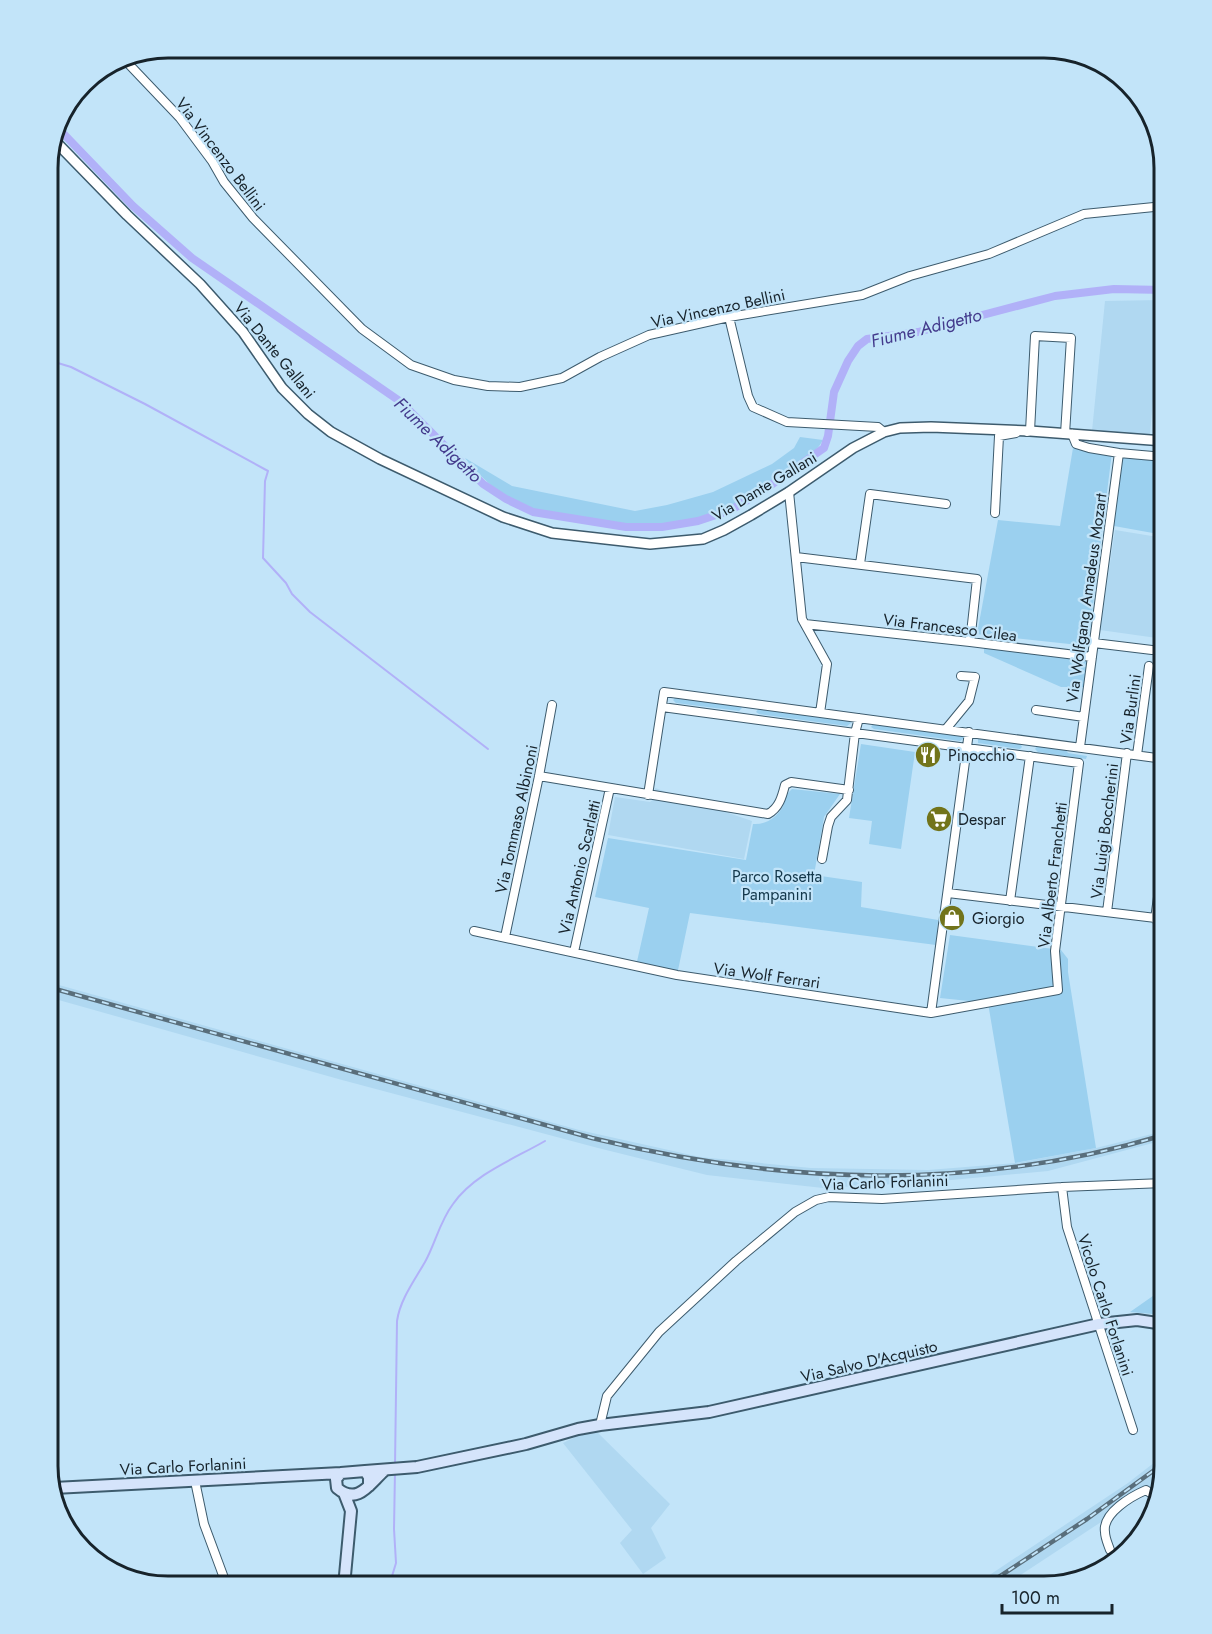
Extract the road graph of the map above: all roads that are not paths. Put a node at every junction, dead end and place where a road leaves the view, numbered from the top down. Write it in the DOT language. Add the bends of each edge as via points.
graph roads {
  1 [pos="130,65"];
  2 [pos="61,147"];
  3 [pos="1154,207"];
  4 [pos="729,317"];
  5 [pos="884,432"];
  6 [pos="1030,432"];
  7 [pos="1069,434"];
  8 [pos="1154,440"];
  9 [pos="1119,453"];
  10 [pos="1154,456"];
  11 [pos="789,492"];
  12 [pos="946,504"];
  13 [pos="995,513"];
  14 [pos="796,557"];
  15 [pos="860,564"];
  16 [pos="805,624"];
  17 [pos="970,642"];
  18 [pos="1094,643"];
  19 [pos="1152,650"];
  20 [pos="1092,657"];
  21 [pos="1149,666"];
  22 [pos="961,676"];
  23 [pos="749,703"];
  24 [pos="552,705"];
  25 [pos="662,707"];
  26 [pos="1036,710"];
  27 [pos="820,713"];
  28 [pos="1084,717"];
  29 [pos="747,718"];
  30 [pos="859,718"];
  31 [pos="946,729"];
  32 [pos="969,732"];
  33 [pos="855,733"];
  34 [pos="1036,741"];
  35 [pos="1080,747"];
  36 [pos="967,748"];
  37 [pos="1127,753"];
  38 [pos="1137,755"];
  39 [pos="1026,756"];
  40 [pos="1154,758"];
  41 [pos="539,776"];
  42 [pos="610,788"];
  43 [pos="849,790"];
  44 [pos="648,795"];
  45 [pos="822,860"];
  46 [pos="948,893"];
  47 [pos="1010,901"];
  48 [pos="1060,906"];
  49 [pos="1107,912"];
  50 [pos="1154,918"];
  51 [pos="474,931"];
  52 [pos="505,937"];
  53 [pos="574,952"];
  54 [pos="1058,990"];
  55 [pos="931,1012"];
  56 [pos="1154,1183"];
  57 [pos="1062,1187"];
  58 [pos="1154,1323"];
  59 [pos="1099,1324"];
  60 [pos="600,1425"];
  61 [pos="1133,1430"];
  62 [pos="392,1470"];
  63 [pos="365,1472"];
  64 [pos="341,1473"];
  65 [pos="313,1475"];
  66 [pos="195,1481"];
  67 [pos="61,1488"];
  68 [pos="366,1489"];
  69 [pos="341,1491"];
  70 [pos="1150,1493"];
  71 [pos="351,1511"];
  72 [pos="1110,1550"];
  73 [pos="223,1576"];
  74 [pos="345,1576"];
  1 -- 4 [label="street, Via Vincenzo Bellini" via="180,118 253,218 362,329 411,365 454,380 520,387 562,378 649,335"];
  2 -- 11 [label="street, Via Dante Gallani" via="200,284 243,332 282,388 308,414 331,432 445,490 503,517 552,533 650,544 703,539"];
  3 -- 4 [label="street, Via Vincenzo Bellini" via="1084,214 989,254 910,276 862,295"];
  4 -- 5 [label="street" via="753,407 788,422 878,427"];
  5 -- 6 [label="street, Via Dante Gallani" via="915,427"];
  5 -- 11 [label="street, Via Dante Gallani" via="853,448"];
  6 -- 7 [label="street, Via Dante Gallani"];
  6 -- 7 [label="street" via="1035,336 1059,337 1071,338"];
  6 -- 13 [label="street" via="999,436"];
  7 -- 8 [label="street, Via Dante Gallani"];
  7 -- 9 [label="street" via="1076,444"];
  9 -- 10 [label="street"];
  9 -- 18 [label="street, Via Wolfgang Amadeus Mozart"];
  11 -- 14 [label="street"];
  12 -- 15 [label="street" via="870,494"];
  14 -- 15 [label="street"];
  14 -- 16 [label="street"];
  15 -- 17 [label="street" via="977,579"];
  16 -- 17 [label="street, Via Francesco Cilea"];
  16 -- 27 [label="street" via="827,664"];
  17 -- 20 [label="street, Via Francesco Cilea"];
  18 -- 19 [label="street"];
  18 -- 20 [label="street, Via Wolfgang Amadeus Mozart"];
  20 -- 28 [label="street, Via Wolfgang Amadeus Mozart"];
  21 -- 38 [label="street, Via Burlini"];
  22 -- 31 [label="street" via="975,677 969,701"];
  23 -- 25 [label="street" via="664,692"];
  23 -- 27 [label="street"];
  23 -- 29 [label="street"];
  24 -- 41 [label="street, Via Tommaso Albinoni"];
  25 -- 29 [label="street"];
  25 -- 44 [label="street"];
  26 -- 28 [label="street"];
  27 -- 30 [label="street"];
  28 -- 35 [label="street, Via Wolfgang Amadeus Mozart"];
  29 -- 33 [label="street"];
  30 -- 31 [label="street"];
  30 -- 33 [label="street"];
  31 -- 32 [label="street"];
  32 -- 34 [label="street"];
  32 -- 36 [label="street"];
  33 -- 36 [label="street"];
  33 -- 43 [label="street"];
  34 -- 35 [label="street"];
  34 -- 39 [label="street"];
  35 -- 37 [label="street"];
  36 -- 39 [label="street"];
  36 -- 46 [label="street"];
  37 -- 38 [label="street"];
  37 -- 49 [label="street, Via Luigi Boccherini"];
  38 -- 40 [label="street"];
  39 -- 47 [label="street"];
  39 -- 48 [label="street, Via Alberto Franchetti" via="1079,763"];
  41 -- 42 [label="street, Via Antonio Scarlatti"];
  41 -- 52 [label="street, Via Tommaso Albinoni"];
  42 -- 44 [label="street, Via Antonio Scarlatti"];
  42 -- 53 [label="street, Via Antonio Scarlatti"];
  43 -- 44 [label="street, Via Antonio Scarlatti" via="791,782 785,785 780,802 768,814"];
  43 -- 45 [label="street" via="847,800 831,817"];
  46 -- 47 [label="street"];
  46 -- 55 [label="street"];
  47 -- 48 [label="street"];
  48 -- 49 [label="street"];
  48 -- 54 [label="street, Via Alberto Franchetti" via="1055,951"];
  49 -- 50 [label="street"];
  51 -- 52 [label="street, Via Wolf Ferrari"];
  52 -- 53 [label="street, Via Wolf Ferrari"];
  53 -- 55 [label="street, Via Wolf Ferrari" via="677,975"];
  54 -- 55 [label="street, Via Wolf Ferrari"];
  56 -- 57 [label="street, Via Carlo Forlanini"];
  57 -- 59 [label="street, Vicolo Carlo Forlanini" via="1067,1227"];
  57 -- 60 [label="street, Via Carlo Forlanini" via="882,1199 829,1197 808,1204 736,1261 659,1332 607,1396"];
  58 -- 59 [label="main road, Via Salvo D'Acquisto"];
  59 -- 60 [label="main road, Via Salvo D'Acquisto" via="709,1412"];
  59 -- 61 [label="street, Vicolo Carlo Forlanini"];
  60 -- 62 [label="main road, Via Salvo D'Acquisto"];
  62 -- 63 [label="main road, Via Carlo Forlanini"];
  62 -- 68 [label="main road"];
  63 -- 64 [label="main road, Via Carlo Forlanini"];
  63 -- 68 [label="main road" via="369,1477"];
  64 -- 65 [label="main road, Via Carlo Forlanini"];
  64 -- 69 [label="main road" via="336,1479"];
  65 -- 66 [label="main road, Via Carlo Forlanini"];
  65 -- 69 [label="main road"];
  66 -- 67 [label="main road, Via Carlo Forlanini"];
  66 -- 73 [label="street" via="204,1524"];
  68 -- 69 [label="main road"];
  68 -- 71 [label="main road"];
  69 -- 71 [label="main road"];
  70 -- 72 [label="street" via="1146,1490 1110,1515 1105,1524"];
  71 -- 74 [label="main road"];
}
